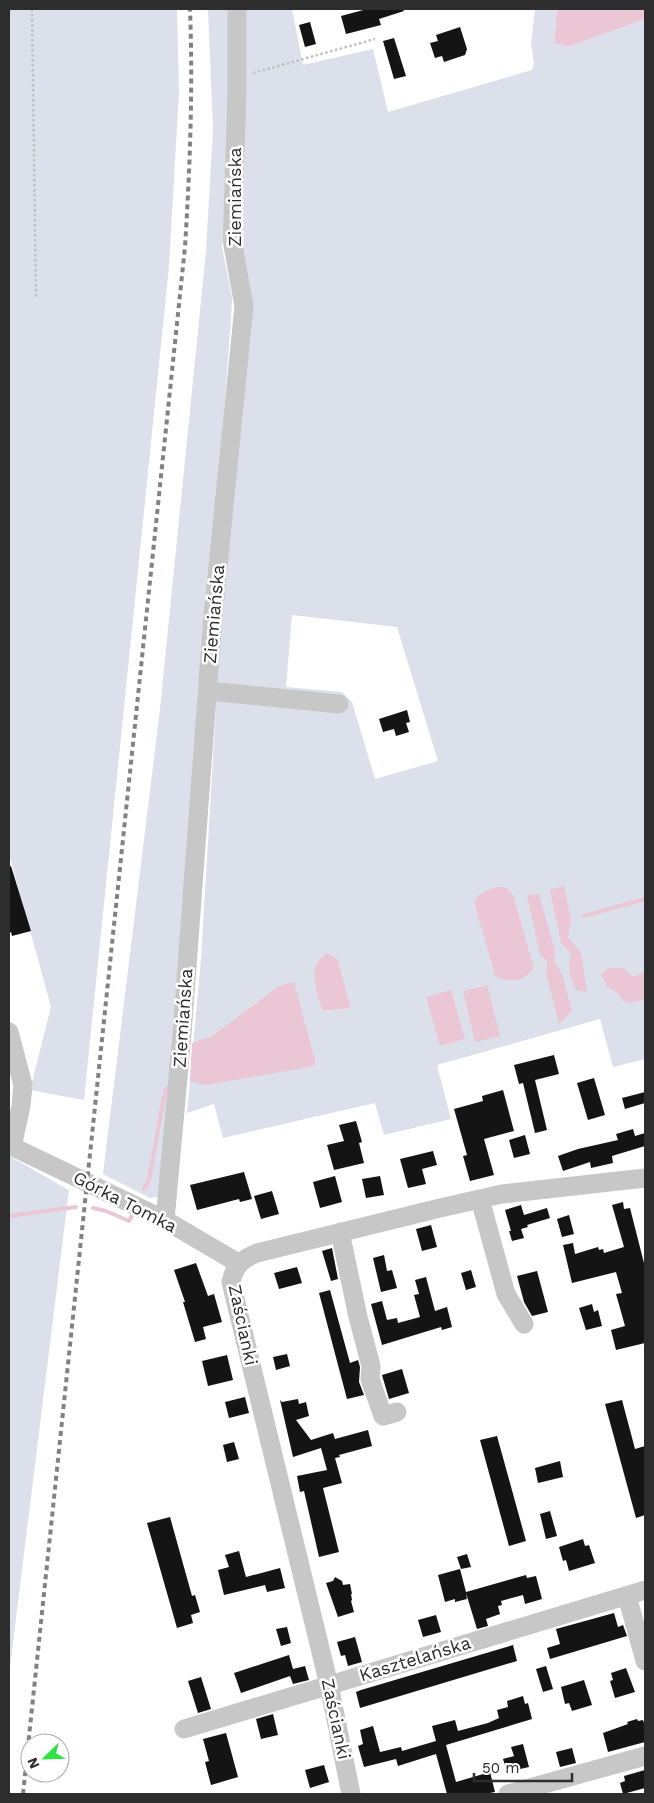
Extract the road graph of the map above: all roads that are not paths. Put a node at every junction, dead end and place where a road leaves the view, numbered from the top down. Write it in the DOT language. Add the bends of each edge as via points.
graph roads {
  1 [pos="237,9"];
  2 [pos="208,691"];
  3 [pos="339,704"];
  4 [pos="9,1032"];
  5 [pos="10,1146"];
  6 [pos="645,1178"];
  7 [pos="480,1199"];
  8 [pos="165,1220"];
  9 [pos="340,1232"];
  10 [pos="238,1263"];
  11 [pos="524,1324"];
  12 [pos="397,1412"];
  13 [pos="645,1590"];
  14 [pos="627,1596"];
  15 [pos="645,1661"];
  16 [pos="329,1685"];
  17 [pos="184,1729"];
  18 [pos="645,1756"];
  19 [pos="351,1794"];
  20 [pos="508,1794"];
  1 -- 2 [label="street, Ziemiańska" via="232,240 244,306"];
  2 -- 3 [label="street"];
  2 -- 8 [label="street, Ziemiańska"];
  4 -- 5 [label="street" via="23,1085"];
  5 -- 8 [label="street, Górka Tomka"];
  6 -- 7 [label="street, Zaścianki"];
  7 -- 9 [label="street, Zaścianki"];
  7 -- 11 [label="street" via="506,1294"];
  8 -- 10 [label="street, Górka Tomka"];
  9 -- 10 [label="street, Zaścianki" via="258,1253"];
  9 -- 12 [label="street" via="371,1366 370,1379 383,1416"];
  10 -- 16 [label="street, Zaścianki" via="232,1282"];
  13 -- 14 [label="street, Kasztelańska"];
  14 -- 15 [label="street"];
  14 -- 16 [label="street, Kasztelańska"];
  16 -- 17 [label="street, Kasztelańska"];
  16 -- 19 [label="street, Zaścianki"];
  18 -- 20 [label="street"];
}
